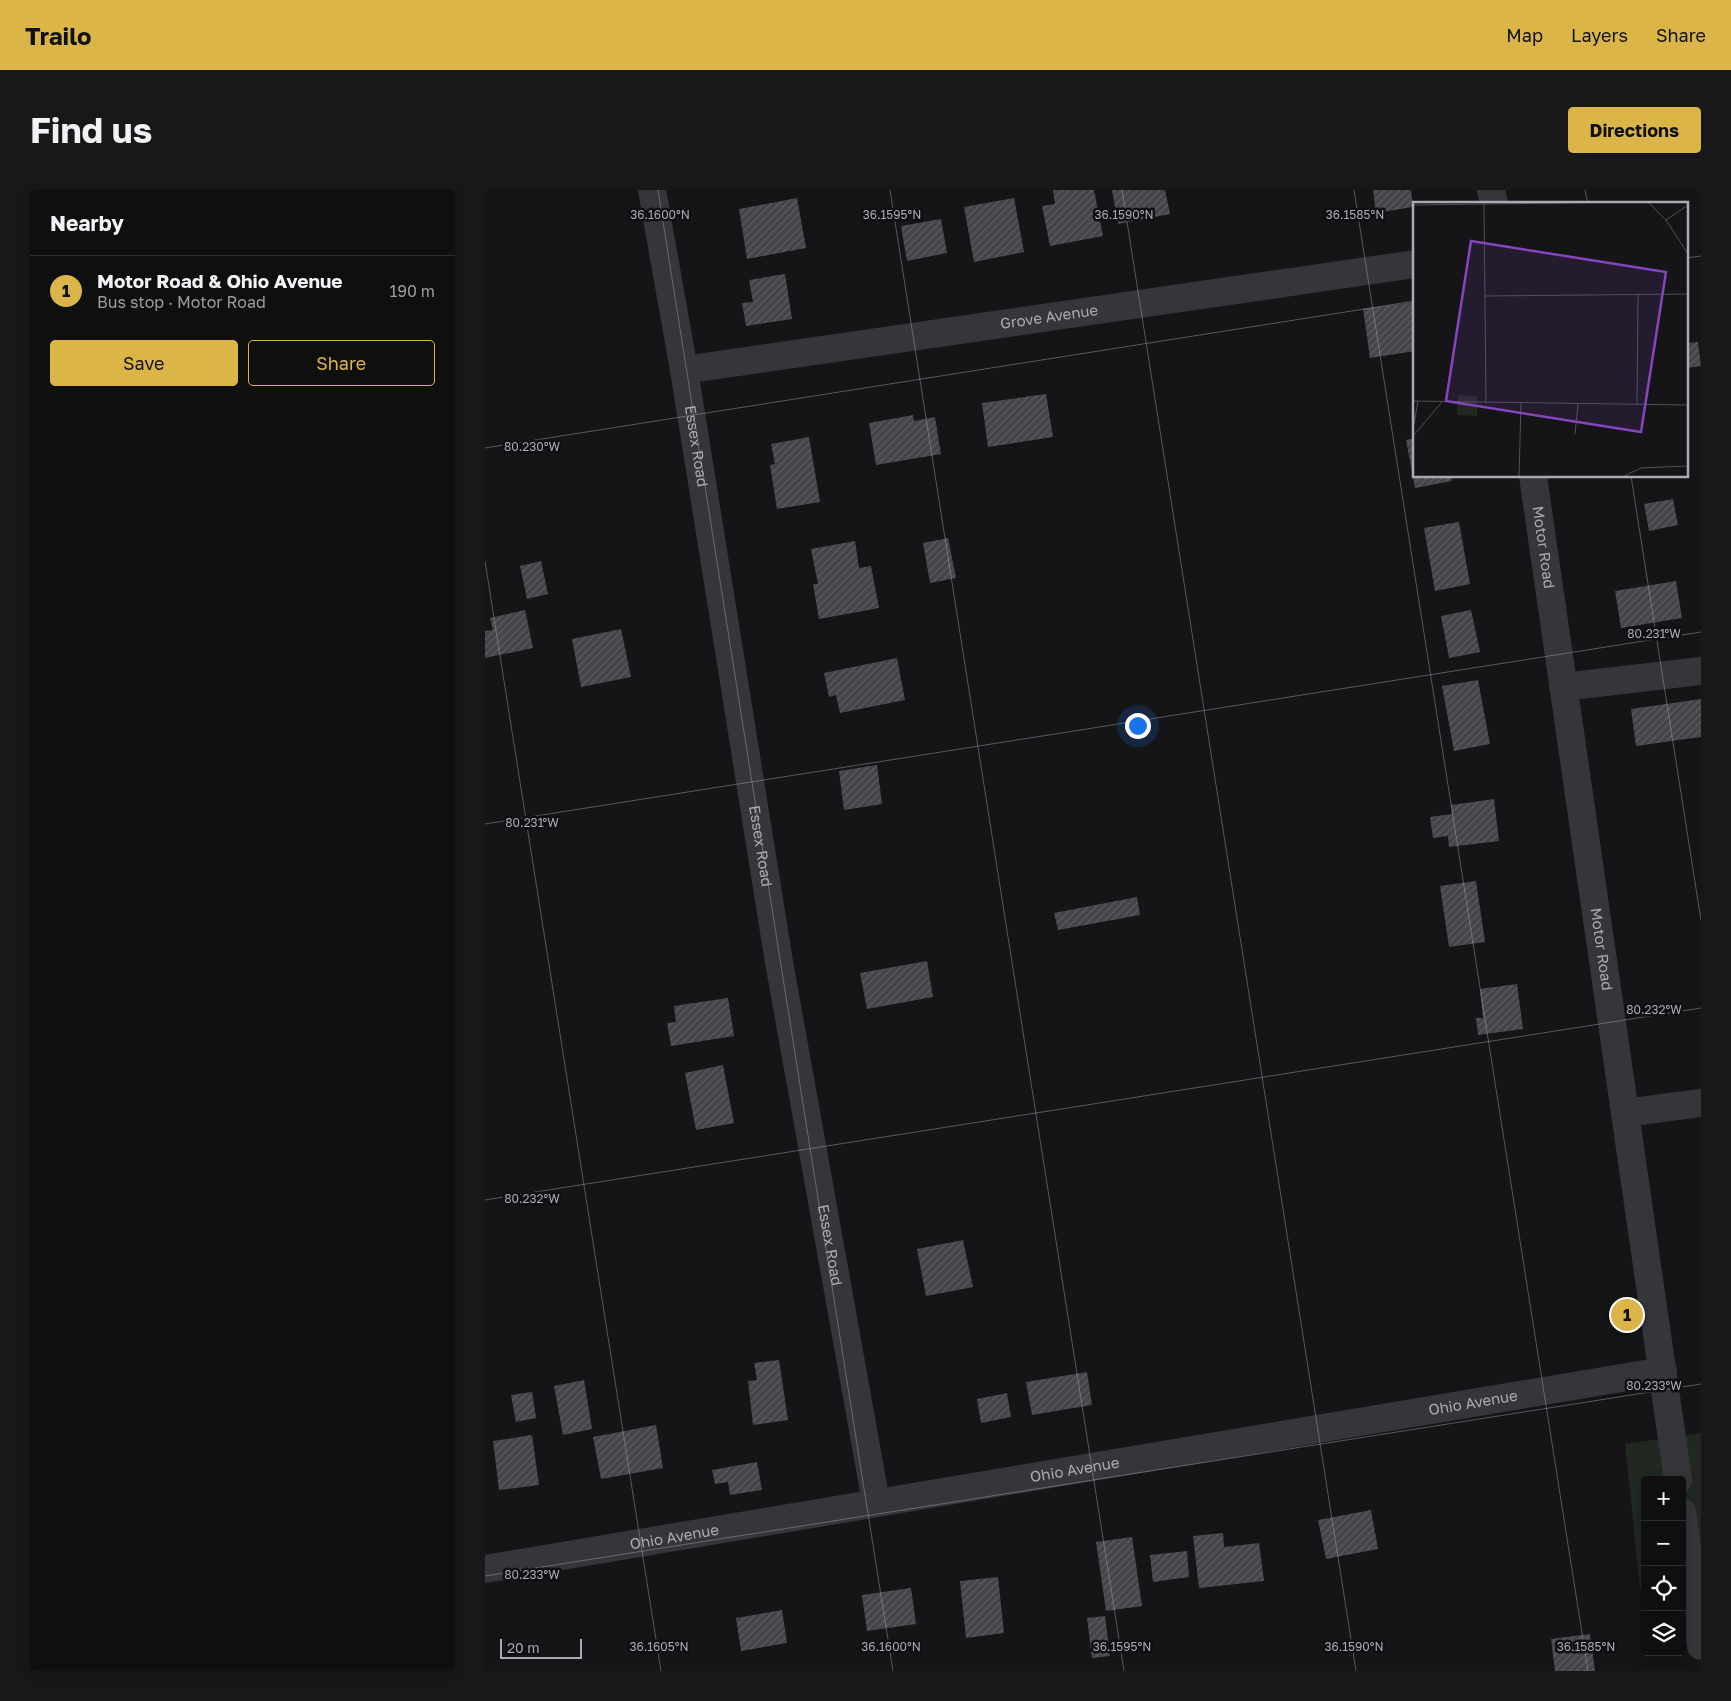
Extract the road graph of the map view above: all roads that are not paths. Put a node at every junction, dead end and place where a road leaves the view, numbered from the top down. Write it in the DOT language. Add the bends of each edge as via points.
graph roads {
  1 [pos="652,190"];
  2 [pos="1413,264"];
  3 [pos="684,370"];
  4 [pos="1533,478"];
  5 [pos="1701,671"];
  6 [pos="1563,687"];
  7 [pos="1701,1103"];
  8 [pos="1625,1113"];
  9 [pos="1663,1371"];
  10 [pos="1677,1476"];
  11 [pos="876,1502"];
  12 [pos="1683,1521"];
  13 [pos="485,1569"];
  14 [pos="1701,1646"];
  1 -- 3 [label="street, Essex Road"];
  2 -- 3 [label="street, Grove Avenue"];
  3 -- 11 [label="street, Essex Road" via="779,962"];
  4 -- 6 [label="street, Motor Road"];
  5 -- 6 [label="street"];
  6 -- 8 [label="street, Motor Road"];
  7 -- 8 [label="street"];
  8 -- 9 [label="street, Motor Road"];
  9 -- 10 [label="street, Motor Road"];
  9 -- 11 [label="street, Ohio Avenue"];
  11 -- 13 [label="street, Ohio Avenue"];
  12 -- 14 [label="street"];
}
